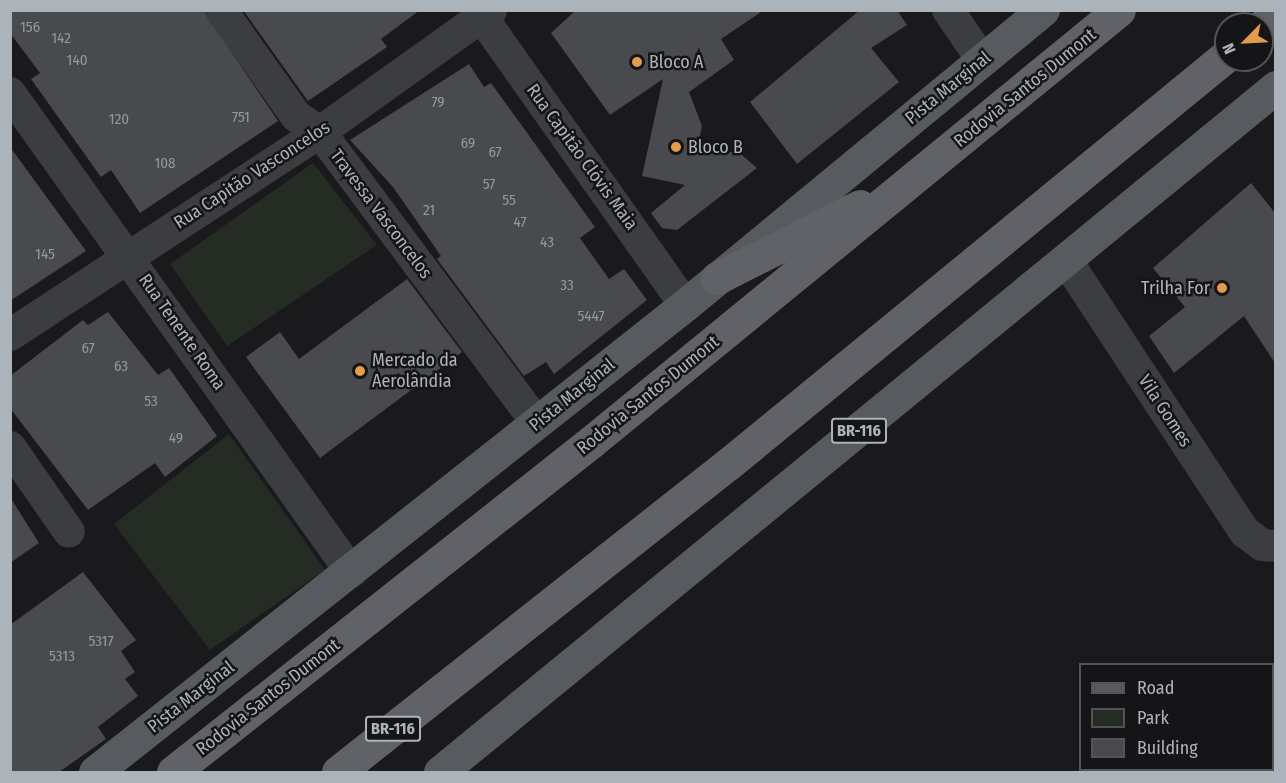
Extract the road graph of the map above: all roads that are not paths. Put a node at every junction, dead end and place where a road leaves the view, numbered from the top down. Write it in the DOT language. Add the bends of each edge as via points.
graph roads {
  1 [pos="220,10"];
  2 [pos="948,10"];
  3 [pos="1043,10"];
  4 [pos="1119,10"];
  5 [pos="483,13"];
  6 [pos="982,60"];
  7 [pos="1214,66"];
  8 [pos="1275,87"];
  9 [pos="10,93"];
  10 [pos="320,132"];
  11 [pos="915,178"];
  12 [pos="129,257"];
  13 [pos="1066,260"];
  14 [pos="717,278"];
  15 [pos="685,305"];
  16 [pos="10,335"];
  17 [pos="537,423"];
  18 [pos="10,447"];
  19 [pos="69,532"];
  20 [pos="1275,546"];
  21 [pos="351,572"];
  22 [pos="95,772"];
  23 [pos="173,772"];
  24 [pos="338,772"];
  25 [pos="440,772"];
  1 -- 10 [label="street, Travessa Vasconcelos" via="296,116"];
  2 -- 6 [label="street"];
  3 -- 6 [label="main road, Pista Marginal"];
  4 -- 11 [label="highway, Rodovia Santos Dumont"];
  5 -- 10 [label="street, Rua Capitão Vasconcelos"];
  5 -- 15 [label="street, Rua Capitão Clóvis Maia"];
  6 -- 14 [label="main road, Pista Marginal"];
  7 -- 24 [label="highway, BR-116" via="727,465"];
  8 -- 13 [label="main road, BR-116"];
  9 -- 12 [label="street, Rua Tenente Roma"];
  10 -- 12 [label="street, Rua Capitão Vasconcelos"];
  10 -- 17 [label="street, Travessa Vasconcelos"];
  11 -- 14 [label="highway"];
  11 -- 23 [label="highway, Rodovia Santos Dumont"];
  12 -- 16 [label="street, Rua Capitão Vasconcelos"];
  12 -- 21 [label="street, Rua Tenente Roma"];
  13 -- 20 [label="street, Vila Gomes" via="1245,532 1262,545"];
  13 -- 25 [label="main road, BR-116"];
  14 -- 15 [label="main road, Pista Marginal"];
  15 -- 17 [label="main road, Pista Marginal"];
  17 -- 21 [label="main road, Pista Marginal"];
  18 -- 19 [label="street"];
  21 -- 22 [label="main road, Pista Marginal"];
}
